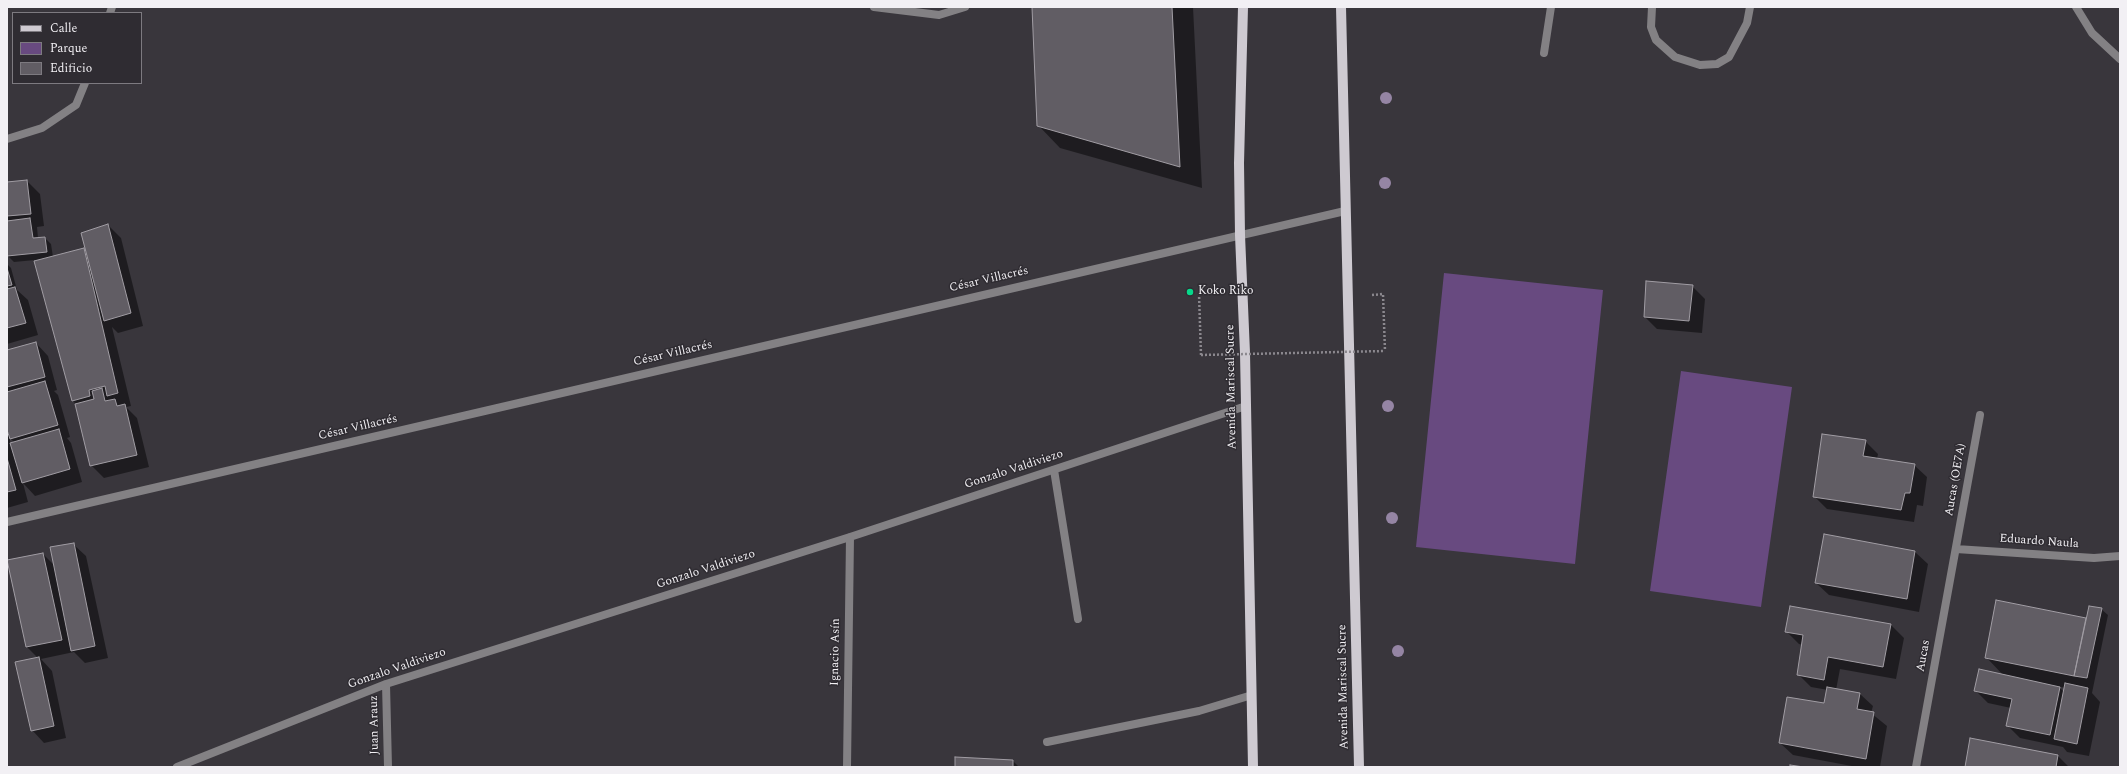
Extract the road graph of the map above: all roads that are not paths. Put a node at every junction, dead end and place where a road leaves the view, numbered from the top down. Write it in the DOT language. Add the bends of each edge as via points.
graph roads {
  1 [pos="874,7"];
  2 [pos="965,7"];
  3 [pos="1243,7"];
  4 [pos="1341,7"];
  5 [pos="1551,7"];
  6 [pos="1652,7"];
  7 [pos="1750,7"];
  8 [pos="2076,7"];
  9 [pos="1544,53"];
  10 [pos="2120,59"];
  11 [pos="85,84"];
  12 [pos="7,139"];
  13 [pos="1345,211"];
  14 [pos="1240,235"];
  15 [pos="1246,406"];
  16 [pos="1980,415"];
  17 [pos="1054,470"];
  18 [pos="7,522"];
  19 [pos="850,537"];
  20 [pos="1956,549"];
  21 [pos="2120,556"];
  22 [pos="1078,619"];
  23 [pos="386,684"];
  24 [pos="1252,695"];
  25 [pos="1047,742"];
  26 [pos="177,767"];
  27 [pos="388,767"];
  28 [pos="847,767"];
  29 [pos="1253,767"];
  30 [pos="1360,767"];
  31 [pos="1916,767"];
  1 -- 2 [label="street" via="939,15"];
  3 -- 14 [label="main road, Avenida Mariscal Sucre"];
  4 -- 13 [label="main road, Avenida Mariscal Sucre"];
  5 -- 9 [label="street"];
  6 -- 7 [label="street" via="1651,27 1656,40 1675,57 1700,66 1717,64 1729,57 1747,23"];
  8 -- 10 [label="street" via="2092,32"];
  11 -- 12 [label="street" via="76,105 42,128"];
  13 -- 14 [label="street, César Villacrés"];
  13 -- 30 [label="main road, Avenida Mariscal Sucre"];
  14 -- 15 [label="main road, Avenida Mariscal Sucre"];
  14 -- 18 [label="street, César Villacrés"];
  15 -- 17 [label="street, Gonzalo Valdiviezo"];
  15 -- 24 [label="main road, Avenida Mariscal Sucre"];
  16 -- 20 [label="street, Aucas (OE7A)"];
  17 -- 19 [label="street, Gonzalo Valdiviezo"];
  17 -- 22 [label="street"];
  19 -- 23 [label="street, Gonzalo Valdiviezo"];
  19 -- 28 [label="street, Ignacio Asín"];
  20 -- 21 [label="street, Eduardo Naula" via="2094,558"];
  20 -- 31 [label="street, Aucas"];
  23 -- 26 [label="street, Gonzalo Valdiviezo"];
  23 -- 27 [label="street, Juan Arauz"];
  24 -- 25 [label="street" via="1199,711"];
  24 -- 29 [label="main road, Avenida Mariscal Sucre"];
}
